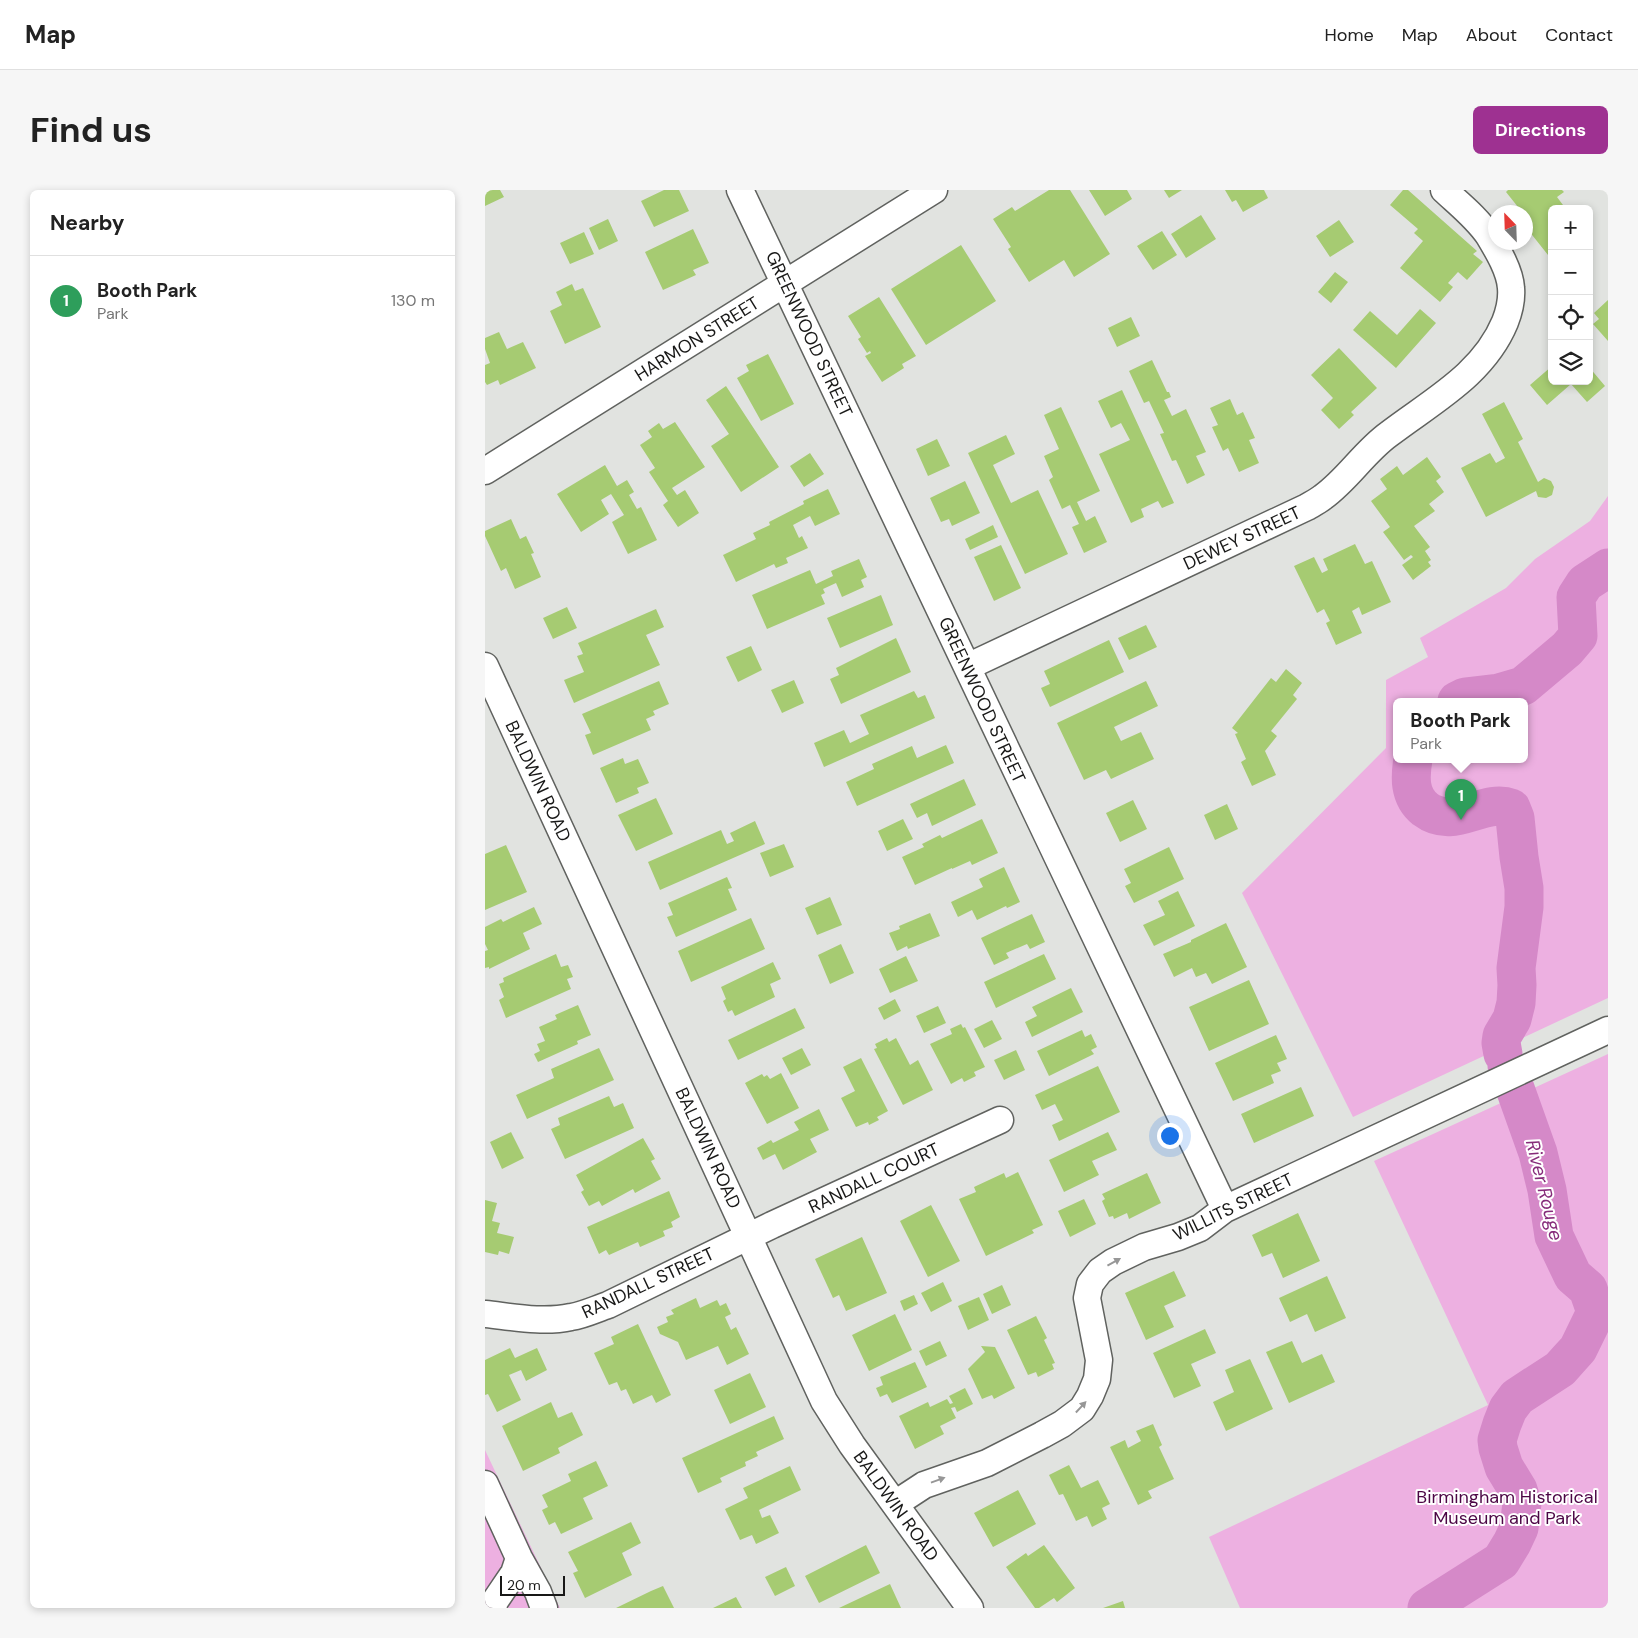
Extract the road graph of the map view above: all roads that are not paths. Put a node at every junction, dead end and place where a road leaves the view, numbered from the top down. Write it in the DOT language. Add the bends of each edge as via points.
graph roads {
  1 [pos="741,190"];
  2 [pos="934,190"];
  3 [pos="1444,190"];
  4 [pos="785,284"];
  5 [pos="485,471"];
  6 [pos="485,666"];
  7 [pos="967,667"];
  8 [pos="1608,1030"];
  9 [pos="1000,1120"];
  10 [pos="1225,1210"];
  11 [pos="748,1236"];
  12 [pos="485,1314"];
  13 [pos="485,1484"];
  14 [pos="895,1504"];
  15 [pos="519,1558"];
  16 [pos="493,1608"];
  17 [pos="544,1608"];
  18 [pos="970,1608"];
  1 -- 4 [label="street, GREENWOOD STREET"];
  2 -- 4 [label="street, HARMON STREET"];
  3 -- 7 [label="street, DEWEY STREET" via="1489,236 1507,270 1511,288 1509,312 1494,344 1467,375 1388,434 1323,497 1307,507"];
  4 -- 5 [label="street, HARMON STREET"];
  4 -- 7 [label="street, GREENWOOD STREET"];
  6 -- 11 [label="street, BALDWIN ROAD"];
  7 -- 10 [label="street, GREENWOOD STREET"];
  8 -- 10 [label="street, WILLITS STREET"];
  9 -- 11 [label="street, RANDALL COURT"];
  14 -- 10 [label="street, WILLITS STREET, one-way" via="924,1486 965,1472 1018,1447 1062,1424 1082,1409 1097,1379 1099,1360 1087,1298 1089,1284 1099,1271 1113,1262 1143,1247 1199,1228"];
  11 -- 12 [label="street, RANDALL STREET" via="587,1313 557,1319"];
  11 -- 14 [label="street, BALDWIN ROAD" via="824,1401"];
  13 -- 15 [label="street"];
  14 -- 18 [label="street, BALDWIN ROAD"];
  15 -- 16 [label="street"];
  15 -- 17 [label="street"];
}
